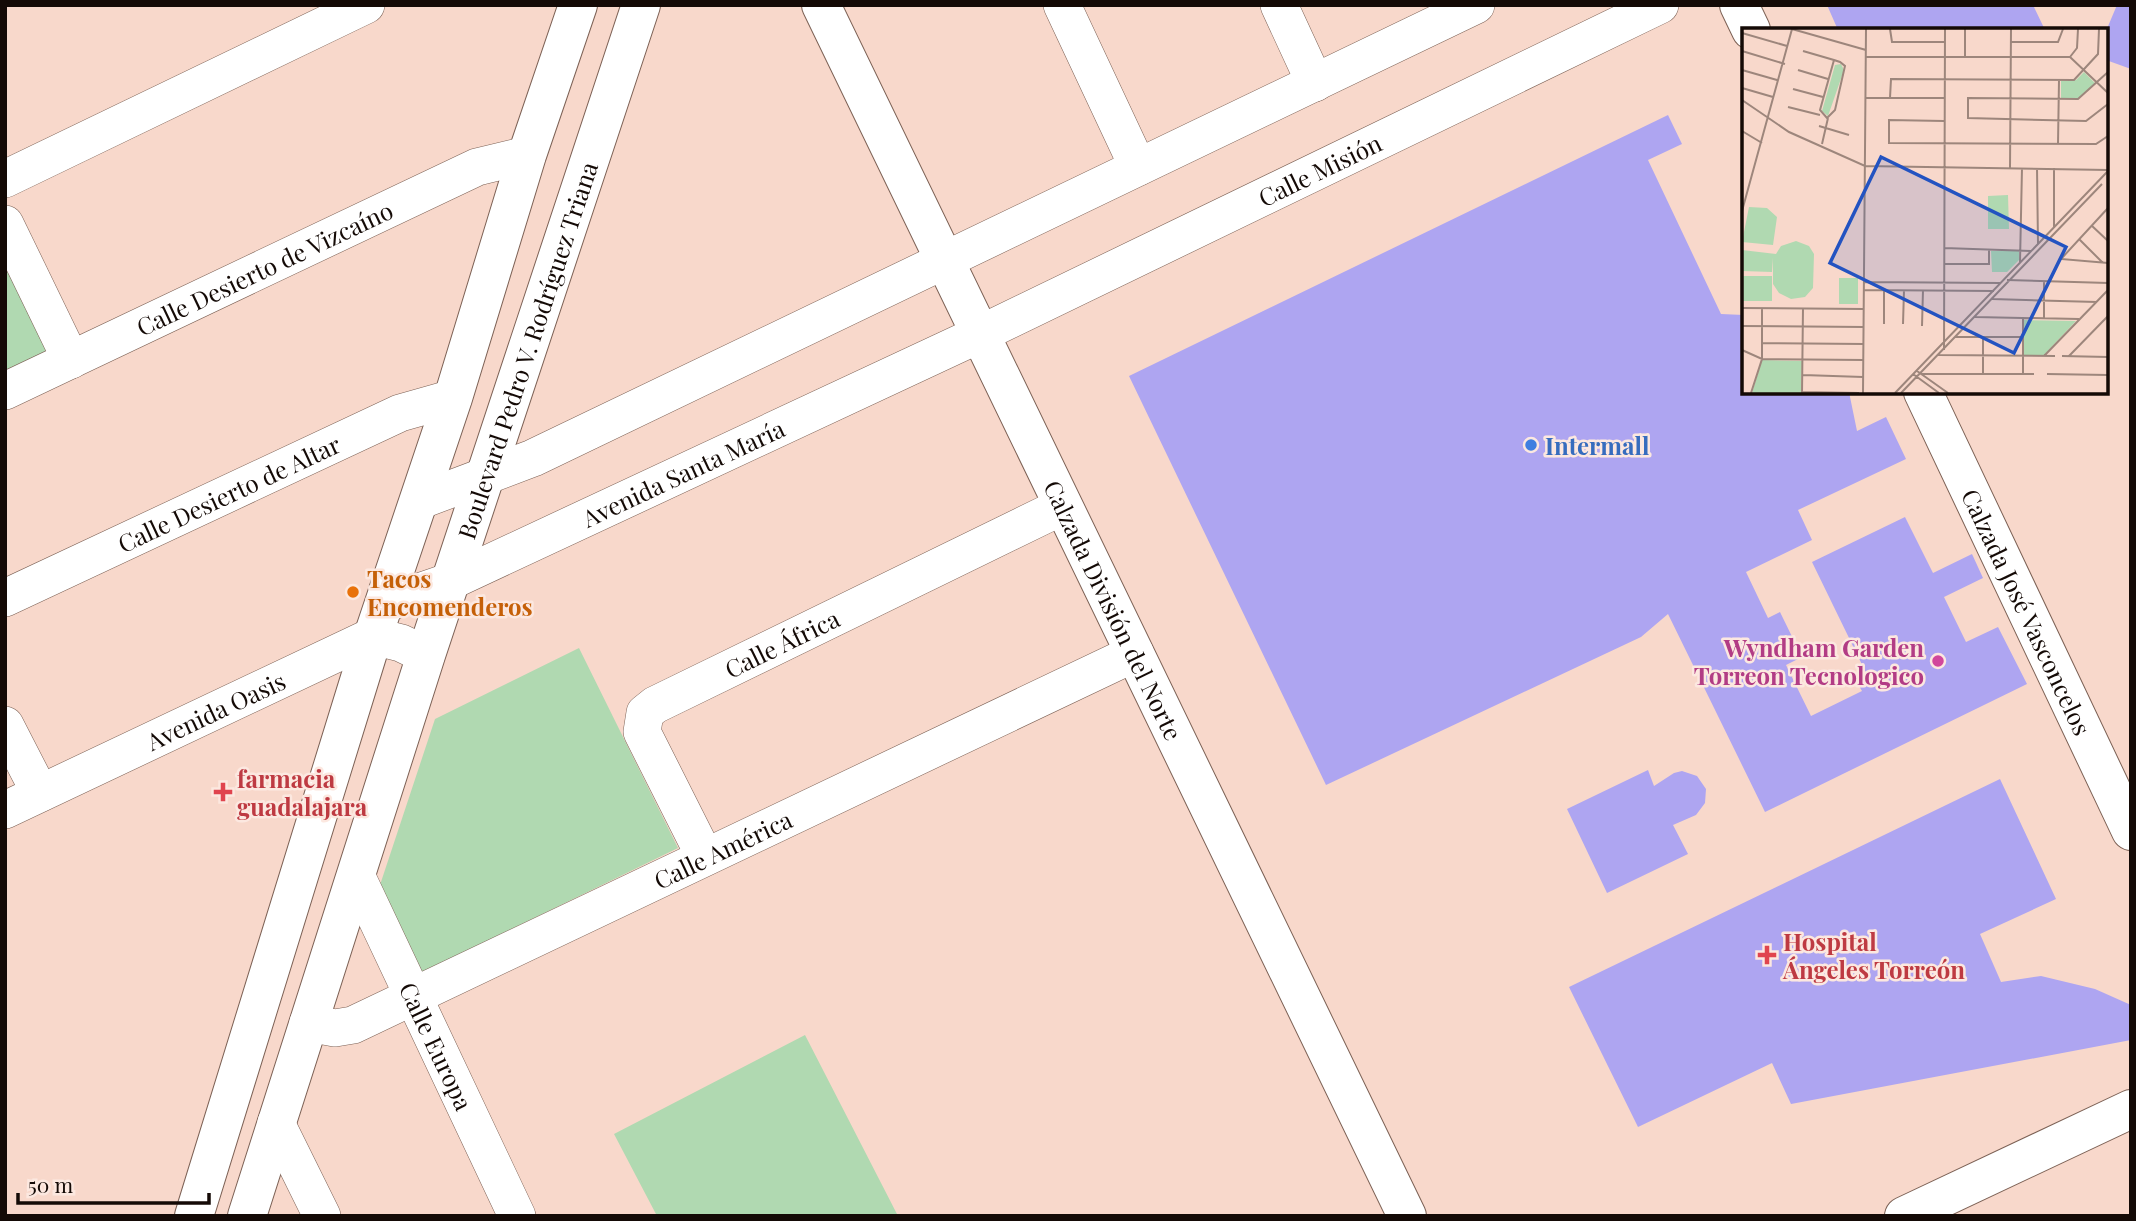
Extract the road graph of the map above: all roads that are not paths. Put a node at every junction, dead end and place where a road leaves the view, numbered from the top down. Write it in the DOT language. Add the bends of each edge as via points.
graph roads {
  1 [pos="365,5"];
  2 [pos="578,5"];
  3 [pos="640,5"];
  4 [pos="821,5"];
  5 [pos="1062,5"];
  6 [pos="1279,5"];
  7 [pos="1476,5"];
  8 [pos="1660,5"];
  9 [pos="1739,5"];
  10 [pos="1750,28"];
  11 [pos="1315,83"];
  12 [pos="527,155"];
  13 [pos="1138,167"];
  14 [pos="5,179"];
  15 [pos="5,224"];
  16 [pos="944,260"];
  17 [pos="980,334"];
  18 [pos="71,360"];
  19 [pos="5,391"];
  20 [pos="1924,394"];
  21 [pos="453,398"];
  22 [pos="487,474"];
  23 [pos="419,501"];
  24 [pos="1063,506"];
  25 [pos="451,581"];
  26 [pos="5,598"];
  27 [pos="379,620"];
  28 [pos="1135,653"];
  29 [pos="426,655"];
  30 [pos="5,725"];
  31 [pos="40,793"];
  32 [pos="5,810"];
  33 [pos="2131,831"];
  34 [pos="705,857"];
  35 [pos="356,874"];
  36 [pos="414,997"];
  37 [pos="308,1023"];
  38 [pos="2131,1109"];
  39 [pos="276,1123"];
  40 [pos="194,1216"];
  41 [pos="247,1216"];
  42 [pos="322,1216"];
  43 [pos="517,1216"];
  44 [pos="1406,1216"];
  45 [pos="1904,1216"];
  1 -- 14 [label="street"];
  2 -- 12 [label="main road"];
  3 -- 22 [label="main road, Boulevard Pedro V. Rodríguez Triana"];
  4 -- 16 [label="main road, Calzada División del Norte"];
  5 -- 13 [label="street"];
  6 -- 11 [label="street"];
  7 -- 11 [label="street"];
  8 -- 17 [label="street, Calle Misión"];
  9 -- 10 [label="main road"];
  11 -- 13 [label="street"];
  12 -- 18 [label="street, Calle Desierto de Vizcaíno" via="477,167"];
  12 -- 21 [label="main road"];
  13 -- 16 [label="street"];
  15 -- 18 [label="street"];
  16 -- 17 [label="main road, Calzada División del Norte"];
  16 -- 22 [label="street" via="533,458"];
  17 -- 24 [label="main road, Calzada División del Norte"];
  17 -- 25 [label="street, Avenida Santa María"];
  18 -- 19 [label="street, Calle Desierto de Vizcaíno"];
  20 -- 33 [label="main road, Calzada José Vasconcelos"];
  21 -- 23 [label="main road"];
  21 -- 26 [label="street, Calle Desierto de Altar" via="400,413"];
  22 -- 23 [label="street"];
  22 -- 25 [label="main road, Boulevard Pedro V. Rodríguez Triana"];
  23 -- 27 [label="main road"];
  24 -- 28 [label="main road, Calzada División del Norte"];
  24 -- 34 [label="street, Calle África" via="645,713 642,732"];
  25 -- 27 [label="street, Avenida Santa María"];
  25 -- 29 [label="main road, Boulevard Pedro V. Rodríguez Triana"];
  27 -- 29 [label="street" via="401,643"];
  27 -- 31 [label="street, Avenida Oasis"];
  27 -- 40 [label="main road"];
  28 -- 34 [label="street, Calle América"];
  28 -- 44 [label="main road, Calzada División del Norte"];
  29 -- 35 [label="main road, Boulevard Pedro V. Rodríguez Triana"];
  30 -- 31 [label="street"];
  31 -- 32 [label="street, Avenida Oasis"];
  34 -- 36 [label="street, Calle América"];
  35 -- 36 [label="street, Calle Europa"];
  35 -- 37 [label="main road, Boulevard Pedro V. Rodríguez Triana"];
  36 -- 37 [label="street, Calle América" via="353,1025 335,1028"];
  36 -- 43 [label="street, Calle Europa"];
  37 -- 39 [label="main road, Boulevard Pedro V. Rodríguez Triana"];
  38 -- 45 [label="main road"];
  39 -- 41 [label="main road, Boulevard Pedro V. Rodríguez Triana"];
  39 -- 42 [label="street"];
}
